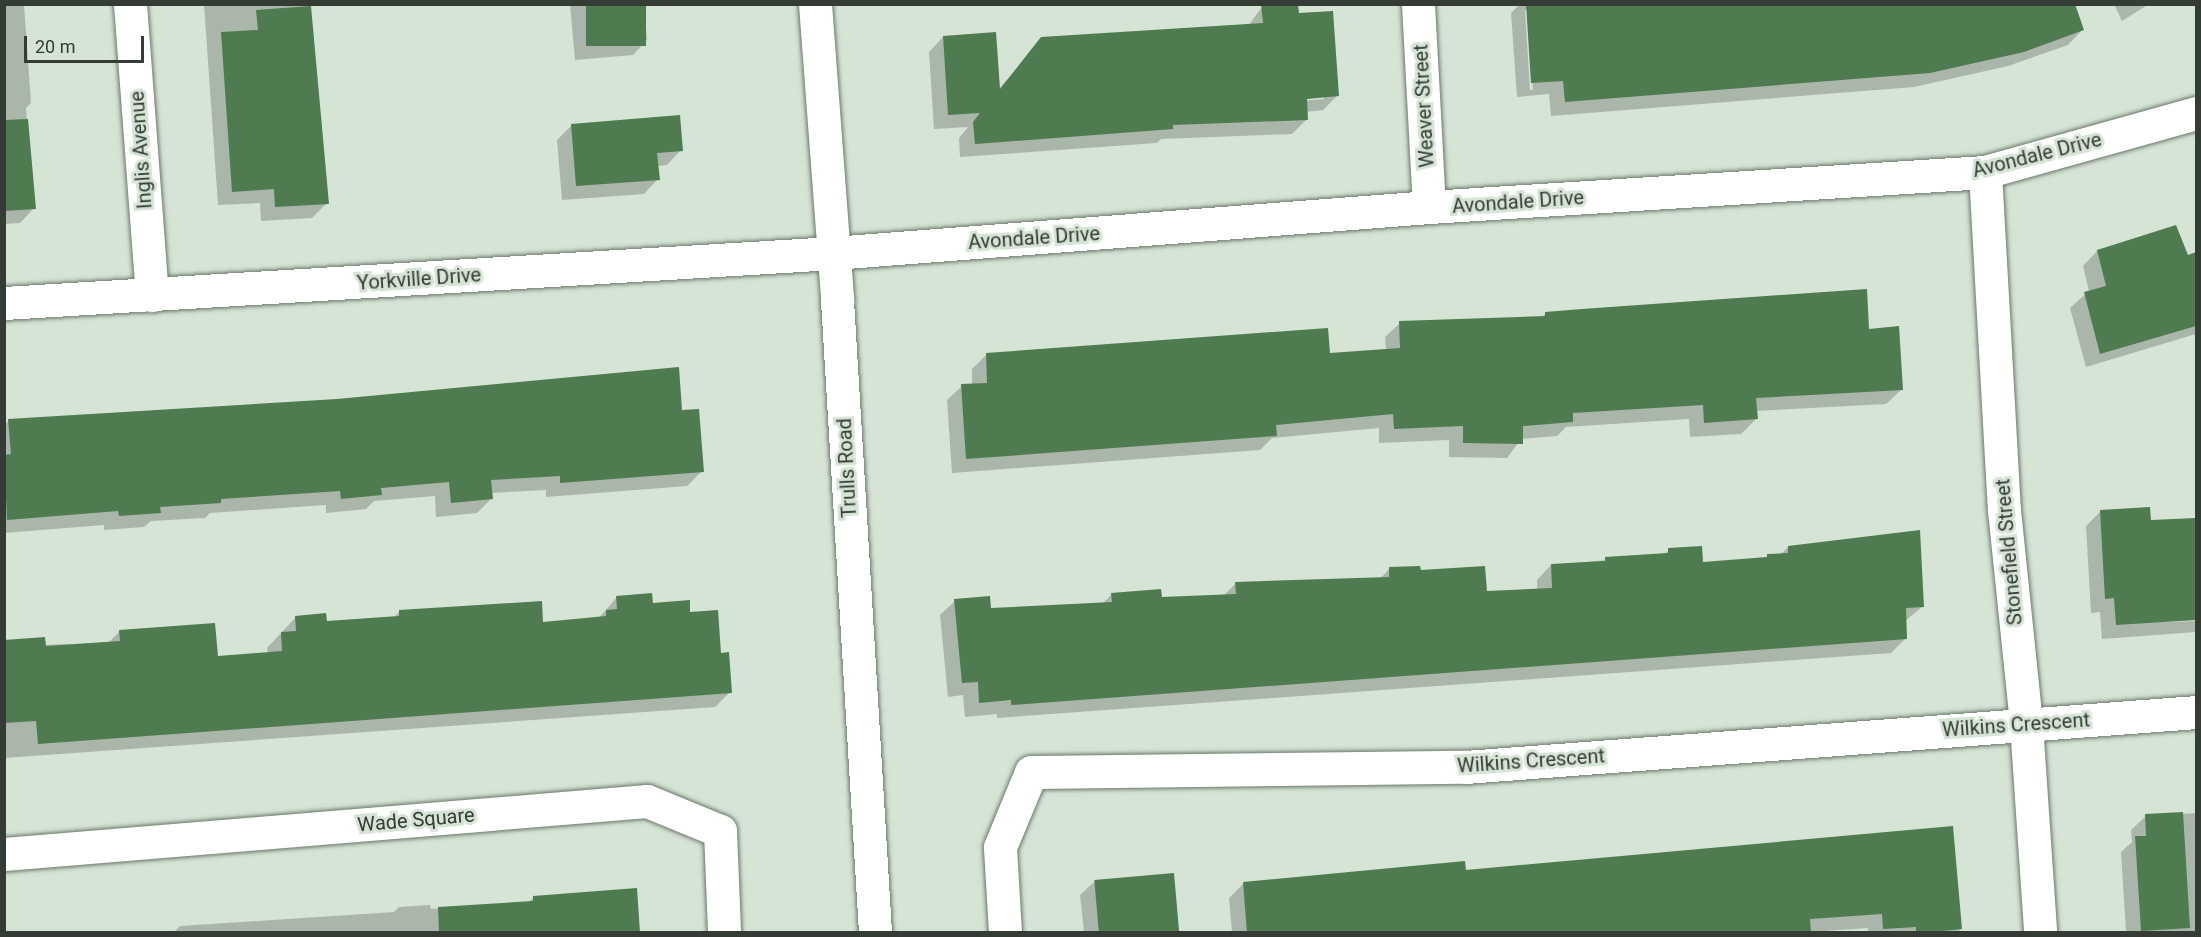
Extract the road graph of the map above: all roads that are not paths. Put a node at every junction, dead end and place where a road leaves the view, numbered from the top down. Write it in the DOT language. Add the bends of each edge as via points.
graph roads {
  1 [pos="129,4"];
  2 [pos="815,4"];
  3 [pos="1418,4"];
  4 [pos="2196,113"];
  5 [pos="1985,172"];
  6 [pos="1430,207"];
  7 [pos="833,253"];
  8 [pos="152,295"];
  9 [pos="4,303"];
  10 [pos="2196,712"];
  11 [pos="2026,724"];
  12 [pos="4,854"];
  13 [pos="724,933"];
  14 [pos="875,933"];
  15 [pos="1005,933"];
  16 [pos="2040,933"];
  1 -- 8 [label="street, Inglis Avenue"];
  2 -- 7 [label="street, Trulls Road"];
  3 -- 6 [label="street, Weaver Street"];
  4 -- 5 [label="street, Avondale Drive"];
  5 -- 6 [label="street, Avondale Drive"];
  5 -- 11 [label="street, Stonefield Street" via="2004,510"];
  6 -- 7 [label="street, Avondale Drive"];
  7 -- 8 [label="street, Yorkville Drive"];
  7 -- 14 [label="street, Trulls Road"];
  8 -- 9 [label="street, Yorkville Drive"];
  10 -- 11 [label="street, Wilkins Crescent"];
  11 -- 15 [label="street, Wilkins Crescent" via="1465,767 1031,772 1000,846"];
  11 -- 16 [label="street, Stonefield Street"];
  12 -- 13 [label="street, Wade Square" via="647,801 720,831"];
}
